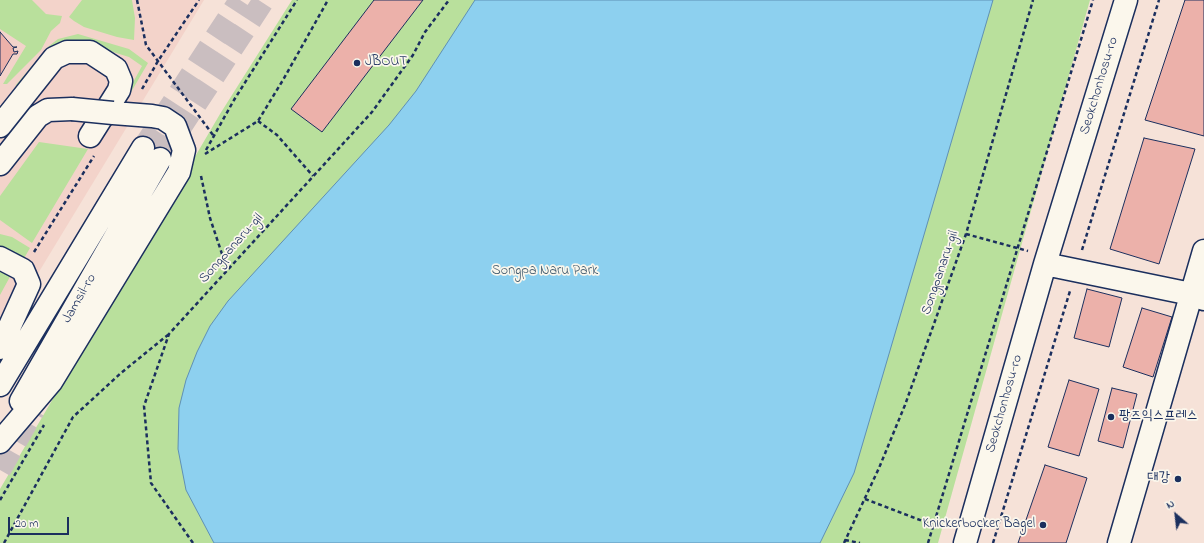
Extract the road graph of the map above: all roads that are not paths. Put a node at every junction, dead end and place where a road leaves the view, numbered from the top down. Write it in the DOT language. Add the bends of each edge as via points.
graph roads {
  1 [pos="1126,0"];
  2 [pos="20,101"];
  3 [pos="72,109"];
  4 [pos="0,126"];
  5 [pos="94,143"];
  6 [pos="0,164"];
  7 [pos="1204,251"];
  8 [pos="0,258"];
  9 [pos="1045,264"];
  10 [pos="1197,297"];
  11 [pos="0,348"];
  12 [pos="0,385"];
  13 [pos="0,439"];
  14 [pos="0,442"];
  15 [pos="965,543"];
  16 [pos="1119,543"];
  1 -- 9 [label="street, Seokchonhosu-ro"];
  2 -- 3 [label="street" via="44,99"];
  2 -- 4 [label="street"];
  2 -- 5 [label="street" via="54,58 67,52 90,52 116,69 121,82"];
  3 -- 6 [label="street" via="48,110 38,116"];
  3 -- 14 [label="street, bridge" via="163,118 175,126 184,150 179,172 51,382"];
  7 -- 10 [label="street"];
  8 -- 11 [label="street" via="23,270 28,284"];
  9 -- 10 [label="street"];
  9 -- 15 [label="street, Seokchonhosu-ro"];
  10 -- 16 [label="street"];
  12 -- 13 [label="street, Jamsil-ro" via="152,153"];
}
